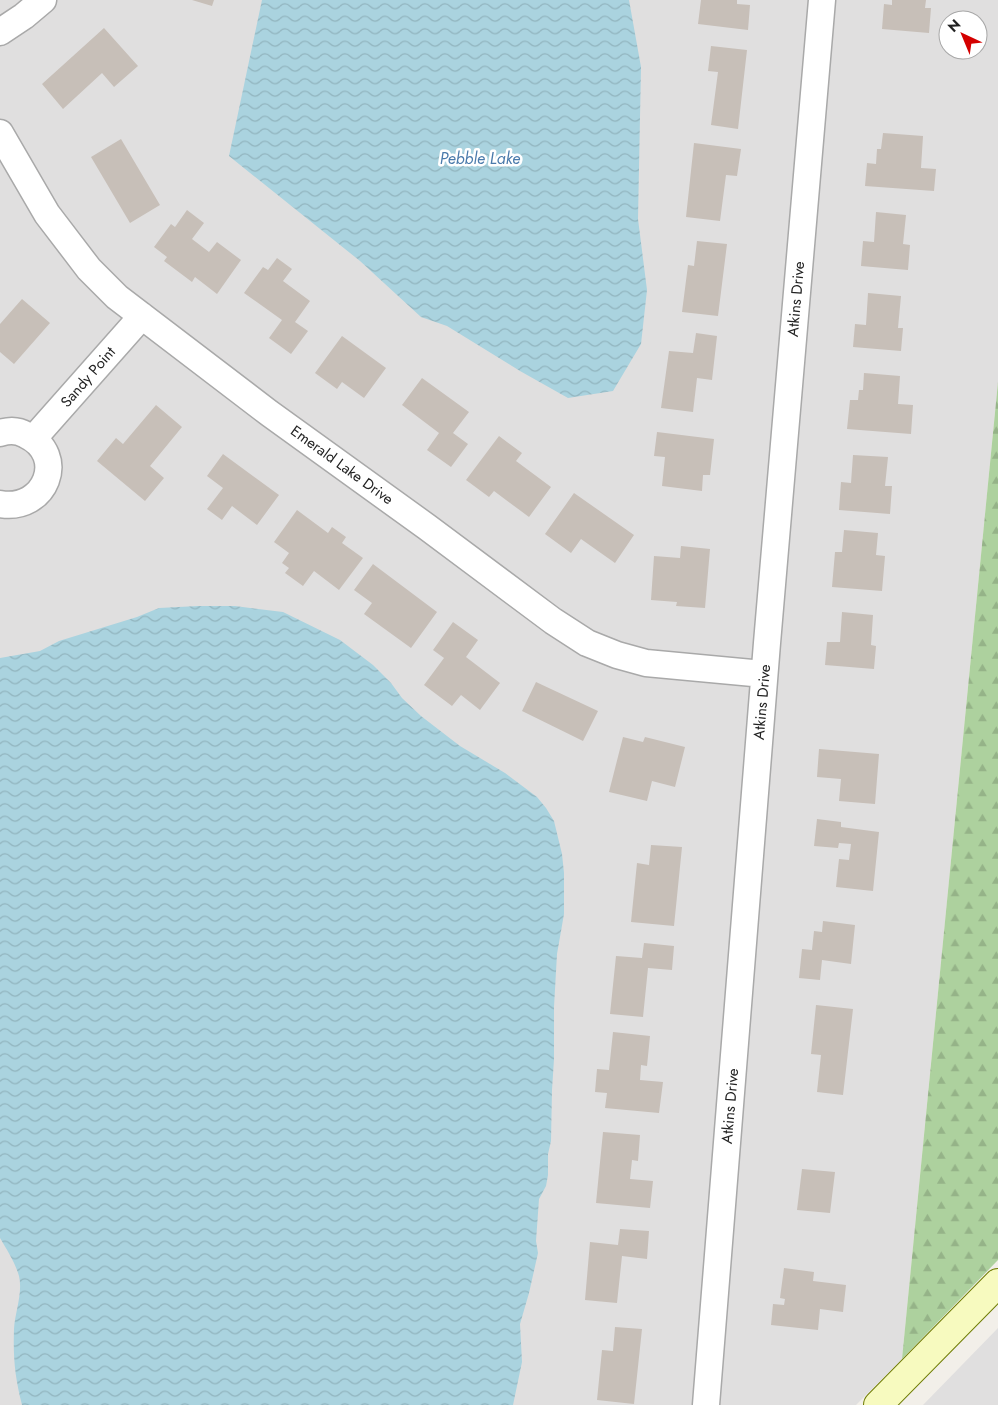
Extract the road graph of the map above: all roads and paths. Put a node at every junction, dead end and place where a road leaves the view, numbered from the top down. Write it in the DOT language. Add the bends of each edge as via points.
graph roads {
  1 [pos="44,0"];
  2 [pos="822,0"];
  3 [pos="0,32"];
  4 [pos="0,132"];
  5 [pos="142,316"];
  6 [pos="0,433"];
  7 [pos="34,438"];
  8 [pos="0,504"];
  9 [pos="764,674"];
  10 [pos="998,1283"];
  11 [pos="706,1405"];
  12 [pos="878,1405"];
  1 -- 3 [label="street"];
  2 -- 9 [label="street, Atkins Drive"];
  4 -- 5 [label="street, Emerald Lake Drive" via="47,214 70,245 110,290"];
  5 -- 7 [label="street, Sandy Point"];
  5 -- 9 [label="street, Emerald Lake Drive" via="269,413 587,643 646,663"];
  6 -- 7 [label="street" via="21,432"];
  7 -- 8 [label="street" via="44,450 48,463 44,484 29,500 16,505"];
  9 -- 11 [label="street, Atkins Drive"];
  10 -- 12 [label="main road"];
}
